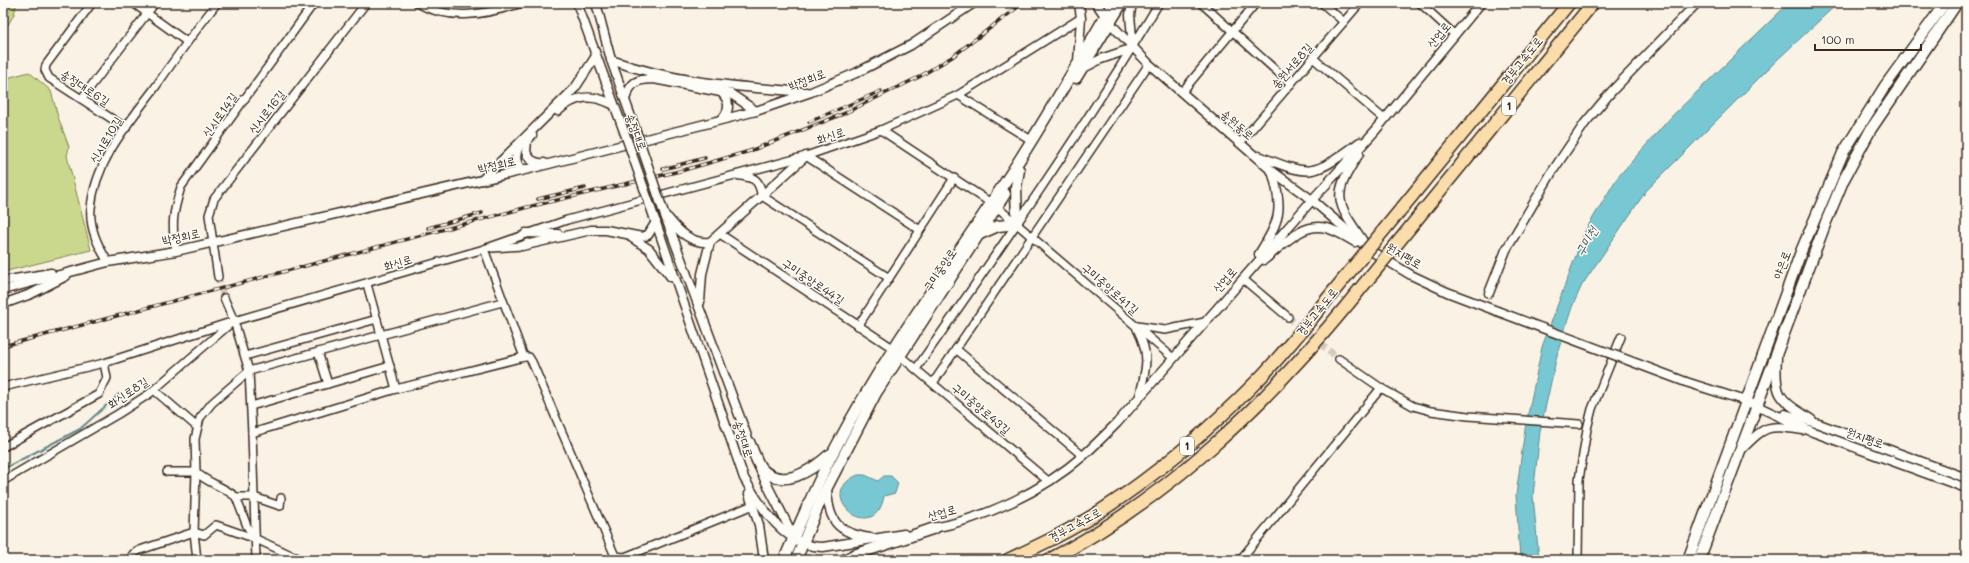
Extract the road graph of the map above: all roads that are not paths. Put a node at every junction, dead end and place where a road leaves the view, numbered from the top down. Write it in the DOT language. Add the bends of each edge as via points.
graph roads {
  1 [pos="92,3"];
  2 [pos="133,3"];
  3 [pos="155,3"];
  4 [pos="216,3"];
  5 [pos="314,3"];
  6 [pos="366,3"];
  7 [pos="417,3"];
  8 [pos="522,3"];
  9 [pos="577,3"];
  10 [pos="596,3"];
  11 [pos="974,3"];
  12 [pos="1079,3"];
  13 [pos="1096,3"];
  14 [pos="1113,3"];
  15 [pos="1122,3"];
  16 [pos="1132,3"];
  17 [pos="1159,3"];
  18 [pos="1256,3"];
  19 [pos="1322,3"];
  20 [pos="1360,3"];
  21 [pos="1420,3"];
  22 [pos="1481,3"];
  23 [pos="1570,3"];
  24 [pos="1593,3"];
  25 [pos="1697,3"];
  26 [pos="1945,3"];
  27 [pos="1957,3"];
  28 [pos="1206,5"];
  29 [pos="147,14"];
  30 [pos="1081,18"];
  31 [pos="1108,20"];
  32 [pos="1344,22"];
  33 [pos="1233,31"];
  34 [pos="1455,35"];
  35 [pos="187,42"];
  36 [pos="1133,48"];
  37 [pos="596,56"];
  38 [pos="1313,58"];
  39 [pos="611,60"];
  40 [pos="1149,64"];
  41 [pos="1080,65"];
  42 [pos="1291,84"];
  43 [pos="723,89"];
  44 [pos="811,92"];
  45 [pos="1182,92"];
  46 [pos="958,95"];
  47 [pos="82,98"];
  48 [pos="625,99"];
  49 [pos="612,104"];
  50 [pos="756,110"];
  51 [pos="723,118"];
  52 [pos="1384,119"];
  53 [pos="126,128"];
  54 [pos="881,130"];
  55 [pos="1375,131"];
  56 [pos="524,140"];
  57 [pos="1031,140"];
  58 [pos="1240,144"];
  59 [pos="1252,154"];
  60 [pos="806,156"];
  61 [pos="558,160"];
  62 [pos="529,169"];
  63 [pos="1019,170"];
  64 [pos="1272,171"];
  65 [pos="738,175"];
  66 [pos="954,178"];
  67 [pos="482,181"];
  68 [pos="762,196"];
  69 [pos="1312,200"];
  70 [pos="994,205"];
  71 [pos="664,213"];
  72 [pos="566,220"];
  73 [pos="655,220"];
  74 [pos="1017,224"];
  75 [pos="920,230"];
  76 [pos="526,232"];
  77 [pos="545,234"];
  78 [pos="569,234"];
  79 [pos="720,234"];
  80 [pos="626,235"];
  81 [pos="978,236"];
  82 [pos="1032,237"];
  83 [pos="214,242"];
  84 [pos="710,242"];
  85 [pos="522,246"];
  86 [pos="484,249"];
  87 [pos="176,251"];
  88 [pos="1371,251"];
  89 [pos="108,262"];
  90 [pos="79,269"];
  91 [pos="1245,276"];
  92 [pos="218,277"];
  93 [pos="889,278"];
  94 [pos="3,281"];
  95 [pos="367,284"];
  96 [pos="3,290"];
  97 [pos="679,290"];
  98 [pos="1488,293"];
  99 [pos="224,298"];
  100 [pos="502,302"];
  101 [pos="3,304"];
  102 [pos="702,314"];
  103 [pos="1288,317"];
  104 [pos="377,319"];
  105 [pos="234,321"];
  106 [pos="1205,322"];
  107 [pos="1135,325"];
  108 [pos="858,326"];
  109 [pos="382,335"];
  110 [pos="1621,337"];
  111 [pos="956,349"];
  112 [pos="318,352"];
  113 [pos="896,352"];
  114 [pos="1777,353"];
  115 [pos="245,356"];
  116 [pos="524,357"];
  117 [pos="1173,358"];
  118 [pos="1339,359"];
  119 [pos="104,363"];
  120 [pos="390,366"];
  121 [pos="916,369"];
  122 [pos="249,371"];
  123 [pos="933,383"];
  124 [pos="328,384"];
  125 [pos="3,387"];
  126 [pos="1381,388"];
  127 [pos="396,389"];
  128 [pos="154,390"];
  129 [pos="1139,398"];
  130 [pos="1746,401"];
  131 [pos="251,406"];
  132 [pos="1758,406"];
  133 [pos="1576,424"];
  134 [pos="1819,424"];
  135 [pos="197,427"];
  136 [pos="1813,432"];
  137 [pos="252,433"];
  138 [pos="750,442"];
  139 [pos="838,444"];
  140 [pos="3,447"];
  141 [pos="1741,450"];
  142 [pos="1083,456"];
  143 [pos="167,472"];
  144 [pos="196,472"];
  145 [pos="744,478"];
  146 [pos="1966,478"];
  147 [pos="3,480"];
  148 [pos="1048,481"];
  149 [pos="827,487"];
  150 [pos="1966,488"];
  151 [pos="254,497"];
  152 [pos="236,498"];
  153 [pos="281,498"];
  154 [pos="753,504"];
  155 [pos="935,528"];
  156 [pos="194,532"];
  157 [pos="794,538"];
  158 [pos="256,539"];
  159 [pos="879,539"];
  160 [pos="803,543"];
  161 [pos="130,560"];
  162 [pos="197,560"];
  163 [pos="256,560"];
  164 [pos="302,560"];
  165 [pos="764,560"];
  166 [pos="784,560"];
  167 [pos="796,560"];
  168 [pos="844,560"];
  169 [pos="1008,560"];
  170 [pos="1049,560"];
  171 [pos="1240,560"];
  172 [pos="1578,560"];
  173 [pos="1688,560"];
  174 [pos="1699,560"];
  1 -- 47 [label="street, 송정대로6길" via="46,65 45,70 49,78"];
  2 -- 29 [label="street"];
  3 -- 29 [label="street"];
  4 -- 35 [label="street, 신시로10길"];
  5 -- 87 [label="street, 신시로14길" via="181,187 172,214"];
  6 -- 83 [label="street, 신시로16길" via="214,199 209,215"];
  7 -- 8 [label="street" via="440,13 458,15 503,9"];
  9 -- 37 [label="street, 송정대로"];
  10 -- 39 [label="street, 송정대로"];
  11 -- 44 [label="street, 박정희로" via="911,45"];
  12 -- 30 [label="street"];
  13 -- 31 [label="street, 송원동로"];
  14 -- 31 [label="main road, 구미중앙로"];
  15 -- 31 [label="main road, 구미중앙로"];
  16 -- 36 [label="street" via="1130,15"];
  17 -- 36 [label="street"];
  18 -- 33 [label="street"];
  19 -- 32 [label="street"];
  20 -- 32 [label="street, 송원서로8길"];
  21 -- 34 [label="street"];
  22 -- 34 [label="street, 산업로"];
  23 -- 169 [label="highway, 경부고속도로 / 1, bridge" via="1259,380 1184,450 1102,510 1064,533"];
  24 -- 170 [label="highway, 경부고속도로 / 1, bridge" via="1348,304 1269,393 1190,466 1116,522"];
  25 -- 98 [label="street" via="1612,91 1585,124 1552,172 1506,250"];
  26 -- 130 [label="main road, 야은로" via="1885,86 1842,153 1802,249"];
  27 -- 114 [label="main road" via="1854,157 1826,222"];
  28 -- 33 [label="street"];
  29 -- 35 [label="street"];
  29 -- 47 [label="street"];
  30 -- 41 [label="street"];
  30 -- 46 [label="street, 화신로"];
  31 -- 36 [label="street, 송원동로"];
  31 -- 41 [label="main road, 구미중앙로"];
  32 -- 38 [label="street, 송원서로8길"];
  33 -- 42 [label="street"];
  33 -- 45 [label="street"];
  34 -- 52 [label="street, 산업로"];
  35 -- 53 [label="street, 신시로10길"];
  36 -- 40 [label="street, 송원동로"];
  36 -- 41 [label="street"];
  36 -- 74 [label="street"];
  37 -- 49 [label="street, 송정대로"];
  37 -- 56 [label="street" via="576,88"];
  38 -- 42 [label="street, 송원서로8길"];
  38 -- 52 [label="street"];
  39 -- 43 [label="street" via="637,70"];
  39 -- 48 [label="street, 송정대로"];
  40 -- 45 [label="street, 송원동로"];
  40 -- 82 [label="street"];
  41 -- 57 [label="main road, 구미중앙로"];
  41 -- 63 [label="main road, 구미중앙로"];
  42 -- 58 [label="street, 송원서로8길"];
  43 -- 44 [label="street"];
  43 -- 48 [label="street" via="642,79 634,82 628,89"];
  43 -- 50 [label="street" via="735,90"];
  43 -- 51 [label="street" via="728,99"];
  44 -- 50 [label="street, 박정희로"];
  45 -- 58 [label="street, 송원동로"];
  46 -- 54 [label="street, 화신로"];
  46 -- 57 [label="street"];
  47 -- 53 [label="street, 송정대로6길"];
  48 -- 71 [label="street, 송정대로, bridge"];
  49 -- 56 [label="street" via="601,98 582,97 565,105"];
  49 -- 73 [label="street, 송정대로, bridge"];
  50 -- 51 [label="street, 박정희로"];
  51 -- 61 [label="street, 박정희로"];
  52 -- 55 [label="street, 산업로"];
  53 -- 89 [label="street, 신시로10길" via="98,175 90,210 95,239"];
  54 -- 60 [label="street, 화신로"];
  54 -- 66 [label="street, 구미중앙로41길"];
  55 -- 59 [label="street" via="1317,170 1294,170"];
  55 -- 69 [label="street, 산업로"];
  55 -- 88 [label="street" via="1345,175 1339,194 1343,211"];
  56 -- 61 [label="street" via="526,152 531,160 542,163"];
  56 -- 62 [label="street" via="517,152 517,162 521,169"];
  56 -- 67 [label="street"];
  57 -- 70 [label="main road, 구미중앙로"];
  58 -- 59 [label="street, 송원동로"];
  59 -- 64 [label="street, 송원동로"];
  60 -- 65 [label="street, 화신로"];
  60 -- 68 [label="street"];
  60 -- 75 [label="street"];
  61 -- 62 [label="street, 박정희로"];
  62 -- 67 [label="street, 박정희로"];
  63 -- 70 [label="main road, 구미중앙로"];
  63 -- 74 [label="main road" via="1016,187"];
  64 -- 69 [label="street, 송원동로"];
  64 -- 91 [label="street" via="1279,198 1278,222"];
  65 -- 68 [label="street" via="754,178 759,183"];
  65 -- 72 [label="street, 화신로"];
  66 -- 70 [label="street, 구미중앙로41길"];
  66 -- 75 [label="street"];
  67 -- 83 [label="street, 박정희로"];
  68 -- 79 [label="street"];
  68 -- 93 [label="street"];
  69 -- 88 [label="street, 원지평로"];
  69 -- 91 [label="street, 산업로"];
  70 -- 74 [label="street, 구미중앙로41길"];
  70 -- 81 [label="main road, 구미중앙로"];
  70 -- 113 [label="main road, 구미중앙로"];
  71 -- 84 [label="street" via="674,226 692,240 700,243"];
  71 -- 102 [label="street, 송정대로"];
  72 -- 76 [label="street, 화신로"];
  72 -- 77 [label="street, 화신로"];
  73 -- 80 [label="street" via="648,235"];
  73 -- 97 [label="street, 송정대로"];
  74 -- 81 [label="main road" via="998,226"];
  74 -- 82 [label="street, 구미중앙로41길"];
  74 -- 121 [label="street"];
  75 -- 93 [label="street"];
  76 -- 77 [label="street"];
  76 -- 86 [label="street, 화신로"];
  77 -- 78 [label="street"];
  77 -- 85 [label="street, 화신로"];
  78 -- 80 [label="street" via="598,229"];
  78 -- 85 [label="street"];
  79 -- 84 [label="street"];
  79 -- 108 [label="street, 구미중앙로44길"];
  80 -- 97 [label="street" via="649,249 666,268"];
  81 -- 113 [label="main road, 구미중앙로"];
  82 -- 107 [label="street, 구미중앙로41길"];
  82 -- 111 [label="street"];
  83 -- 87 [label="street, 박정희로"];
  83 -- 92 [label="street"];
  84 -- 102 [label="street" via="700,285"];
  85 -- 86 [label="street"];
  86 -- 95 [label="street, 화신로"];
  86 -- 100 [label="street"];
  87 -- 89 [label="street, 박정희로"];
  88 -- 91 [label="street" via="1327,228 1309,228 1298,233"];
  88 -- 130 [label="street, 원지평로, bridge" via="1411,275 1447,292 1686,382"];
  89 -- 90 [label="street, 박정희로"];
  90 -- 94 [label="street"];
  90 -- 96 [label="street, 박정희로"];
  90 -- 101 [label="street" via="32,294"];
  91 -- 103 [label="street"];
  91 -- 106 [label="street, 산업로"];
  93 -- 108 [label="street"];
  95 -- 104 [label="street"];
  95 -- 105 [label="street, 화신로"];
  97 -- 145 [label="street, 송정대로"];
  99 -- 105 [label="street"];
  100 -- 109 [label="street"];
  100 -- 116 [label="street"];
  102 -- 138 [label="street, 송정대로"];
  104 -- 109 [label="street"];
  104 -- 115 [label="street"];
  105 -- 115 [label="street"];
  105 -- 119 [label="street, 화신로"];
  105 -- 128 [label="street, 화신로8길"];
  106 -- 107 [label="street" via="1165,330"];
  106 -- 117 [label="street, 산업로"];
  107 -- 117 [label="street, 구미중앙로41길"];
  107 -- 129 [label="street" via="1145,343 1146,353 1146,367"];
  108 -- 113 [label="street, 구미중앙로44길"];
  109 -- 112 [label="street"];
  109 -- 120 [label="street"];
  110 -- 172 [label="street" via="1592,409 1587,429 1579,480"];
  111 -- 123 [label="street"];
  111 -- 142 [label="street"];
  112 -- 122 [label="street"];
  112 -- 124 [label="street"];
  113 -- 121 [label="street, 구미중앙로43길"];
  113 -- 139 [label="main road, 구미중앙로"];
  113 -- 149 [label="main road, 구미중앙로"];
  114 -- 132 [label="main road"];
  114 -- 134 [label="street" via="1775,377 1778,394"];
  115 -- 122 [label="street"];
  116 -- 127 [label="street"];
  116 -- 154 [label="street" via="529,357 532,362 614,556 625,557"];
  117 -- 129 [label="street, 산업로"];
  118 -- 126 [label="street"];
  119 -- 125 [label="street, 화신로"];
  119 -- 140 [label="street" via="107,378 99,394"];
  120 -- 124 [label="street"];
  120 -- 127 [label="street"];
  121 -- 123 [label="street, 구미중앙로43길"];
  122 -- 131 [label="street"];
  122 -- 135 [label="street" via="212,403 200,418"];
  123 -- 148 [label="street, 구미중앙로43길"];
  124 -- 131 [label="street"];
  126 -- 133 [label="street" via="1413,406 1430,412"];
  126 -- 171 [label="street"];
  127 -- 137 [label="street"];
  128 -- 135 [label="street"];
  128 -- 147 [label="street, 화신로8길" via="118,414"];
  129 -- 142 [label="street, 산업로"];
  130 -- 132 [label="street, 원지평로"];
  130 -- 173 [label="main road, 야은로"];
  131 -- 137 [label="street"];
  132 -- 134 [label="street, 원지평로"];
  132 -- 136 [label="street, 원지평로"];
  132 -- 141 [label="main road"];
  134 -- 146 [label="street, 원지평로"];
  135 -- 144 [label="street" via="194,448"];
  136 -- 141 [label="street" via="1778,426 1768,427 1759,432"];
  136 -- 150 [label="street, 원지평로"];
  137 -- 151 [label="street"];
  138 -- 139 [label="main road" via="761,467 768,473 786,479 816,467"];
  138 -- 157 [label="street, 송정대로" via="766,486"];
  139 -- 157 [label="main road, 구미중앙로"];
  141 -- 174 [label="main road"];
  142 -- 148 [label="street, 산업로"];
  143 -- 144 [label="street"];
  144 -- 152 [label="street" via="204,480 227,489"];
  144 -- 156 [label="street"];
  145 -- 154 [label="street"];
  145 -- 157 [label="street, 송정대로" via="770,517"];
  148 -- 155 [label="street, 산업로" via="1002,506"];
  149 -- 159 [label="street" via="830,513 840,527 852,535"];
  149 -- 160 [label="main road, 구미중앙로"];
  151 -- 152 [label="street"];
  151 -- 153 [label="street" via="280,506"];
  151 -- 158 [label="street"];
  152 -- 158 [label="street" via="247,526"];
  154 -- 165 [label="street"];
  155 -- 159 [label="street, 산업로"];
  155 -- 168 [label="main road"];
  156 -- 158 [label="street" via="204,535 216,525"];
  156 -- 161 [label="street" via="140,550 133,554"];
  156 -- 162 [label="street"];
  157 -- 160 [label="street, 산업로"];
  157 -- 166 [label="main road, 구미중앙로"];
  158 -- 163 [label="street"];
  158 -- 164 [label="street"];
  159 -- 160 [label="street, 산업로" via="824,548"];
  160 -- 167 [label="main road, 구미중앙로"];
}
